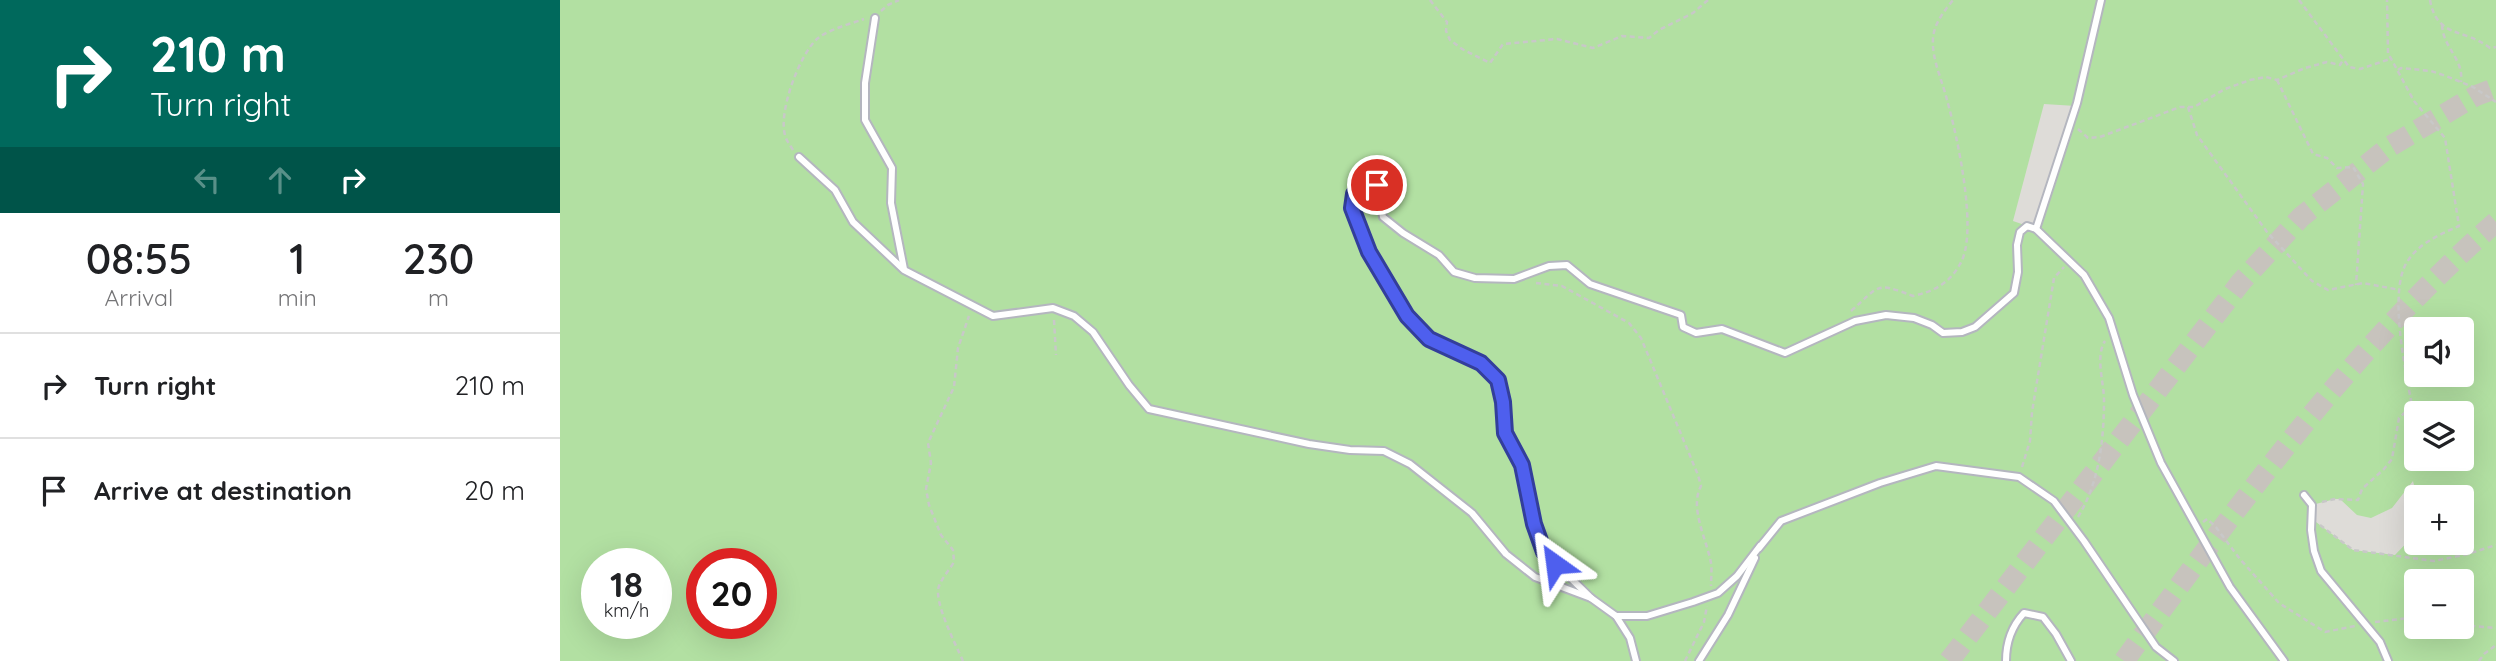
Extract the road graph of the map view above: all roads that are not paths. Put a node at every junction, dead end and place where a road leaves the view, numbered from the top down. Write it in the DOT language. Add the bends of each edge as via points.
graph roads {
  1 [pos="2101,0"];
  2 [pos="875,18"];
  3 [pos="799,157"];
  4 [pos="2036,229"];
  5 [pos="904,270"];
  6 [pos="2304,495"];
  7 [pos="1760,547"];
  8 [pos="1591,598"];
  9 [pos="1616,616"];
  10 [pos="1636,661"];
  11 [pos="1699,661"];
  12 [pos="2006,661"];
  13 [pos="2071,661"];
  14 [pos="2174,661"];
  15 [pos="2284,661"];
  16 [pos="2388,661"];
  1 -- 4 [label="lane" via="2071,122"];
  2 -- 5 [label="lane" via="865,83 865,120 892,168 891,202"];
  3 -- 5 [label="lane" via="835,190 853,222"];
  4 -- 8 [label="lane" via="2027,226 2020,232 2014,293 1975,327 1943,332 1914,318 1886,315 1855,321 1785,353 1722,329 1696,333 1683,327 1681,315 1590,284 1567,265 1549,266 1514,279 1475,278 1454,272 1439,255 1383,217 1377,185 1371,183 1354,194 1352,208 1369,252 1407,316 1429,339 1481,363 1498,380 1505,433 1522,465 1544,552"];
  4 -- 15 [label="lane" via="2084,275 2109,318 2133,396 2161,463 2230,587"];
  5 -- 8 [label="lane" via="993,316 1053,308 1074,316 1093,332 1149,409 1309,444 1384,451 1410,464 1472,513 1506,554 1535,577"];
  6 -- 16 [label="lane" via="2312,505 2314,551 2321,571 2367,624"];
  7 -- 9 [label="lane" via="1718,593 1647,616"];
  7 -- 11 [label="lane" via="1728,615"];
  7 -- 14 [label="lane" via="1781,521 1880,482 1936,466 2019,477 2054,501 2156,648"];
  8 -- 9 [label="lane"];
  9 -- 10 [label="lane" via="1630,638"];
  12 -- 13 [label="lane" via="2014,624 2024,613 2043,617"];
}
